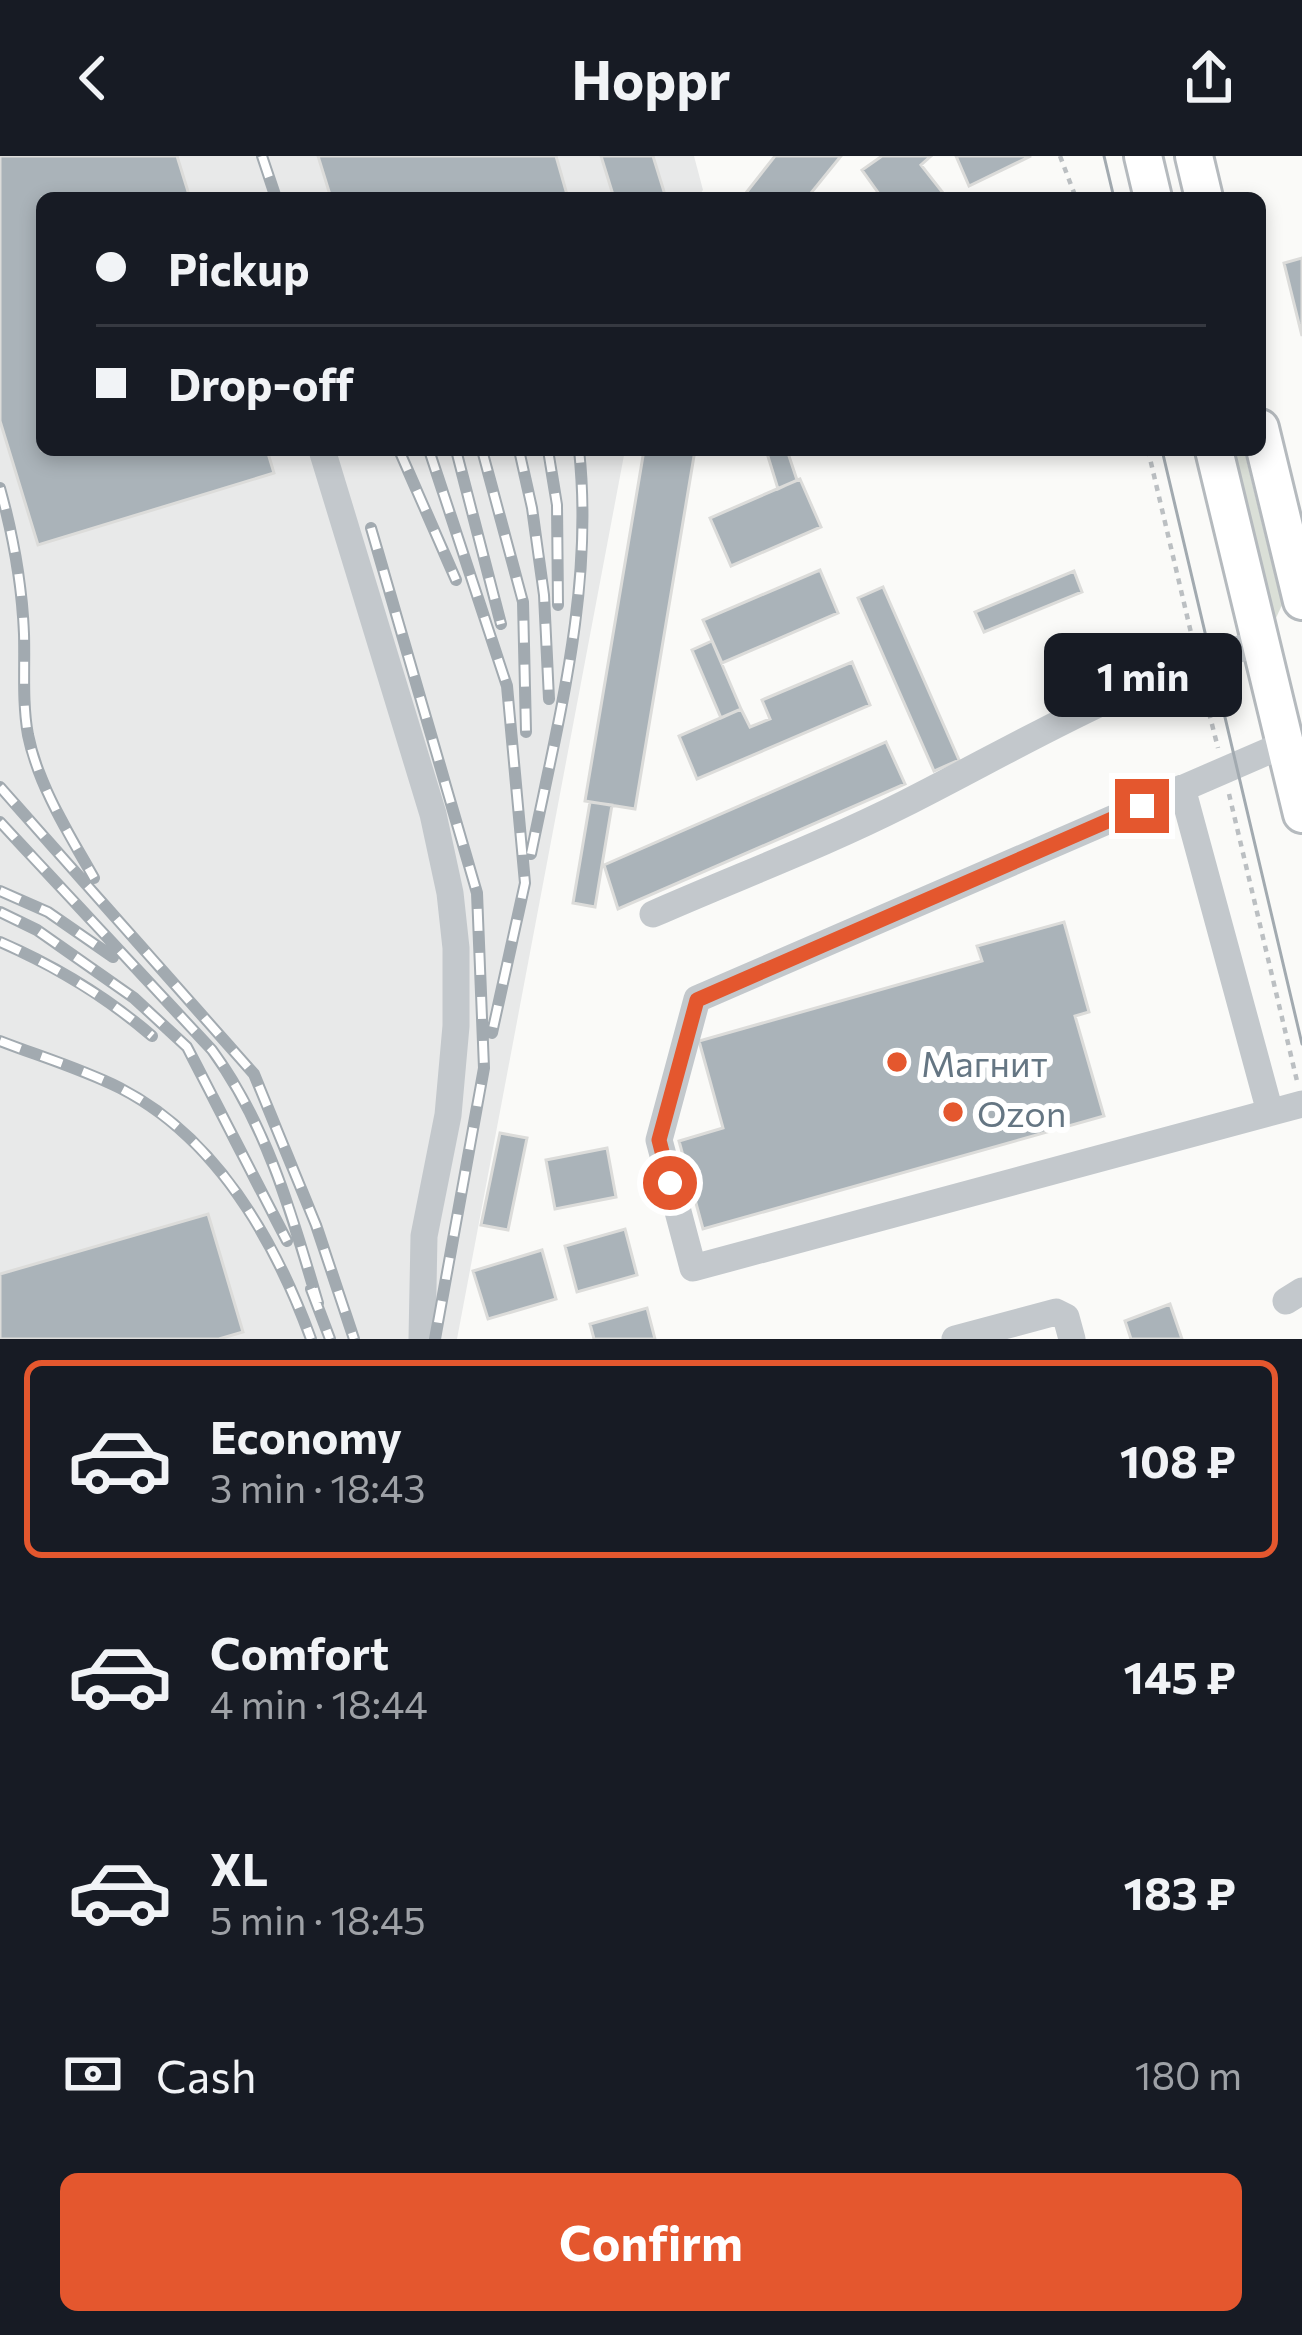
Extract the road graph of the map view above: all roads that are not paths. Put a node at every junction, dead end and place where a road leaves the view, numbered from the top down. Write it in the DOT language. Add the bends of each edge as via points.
graph roads {
  1 [pos="1143,156"];
  2 [pos="1194,156"];
  3 [pos="1152,192"];
  4 [pos="1203,192"];
  5 [pos="1266,453"];
  6 [pos="324,456"];
  7 [pos="1215,456"];
  8 [pos="1302,601"];
  9 [pos="1261,643"];
  10 [pos="1293,740"];
  11 [pos="1182,788"];
  12 [pos="1302,814"];
  13 [pos="653,914"];
  14 [pos="1299,1092"];
  15 [pos="1270,1112"];
  16 [pos="422,1339"];
  17 [pos="955,1339"];
  18 [pos="1072,1339"];
  1 -- 3 [label="main road"];
  2 -- 4 [label="main road"];
  5 -- 8 [label="main road"];
  6 -- 16 [label="lane" via="450,893 456,1026 424,1236"];
  7 -- 9 [label="main road"];
  9 -- 10 [label="main road"];
  9 -- 13 [label="lane" via="1129,688 902,805"];
  10 -- 11 [label="lane"];
  10 -- 12 [label="main road"];
  11 -- 15 [label="lane"];
  11 -- 15 [label="lane" via="697,1000 659,1140 693,1268"];
  14 -- 15 [label="lane"];
  17 -- 18 [label="lane" via="1056,1312 1066,1317"];
}
